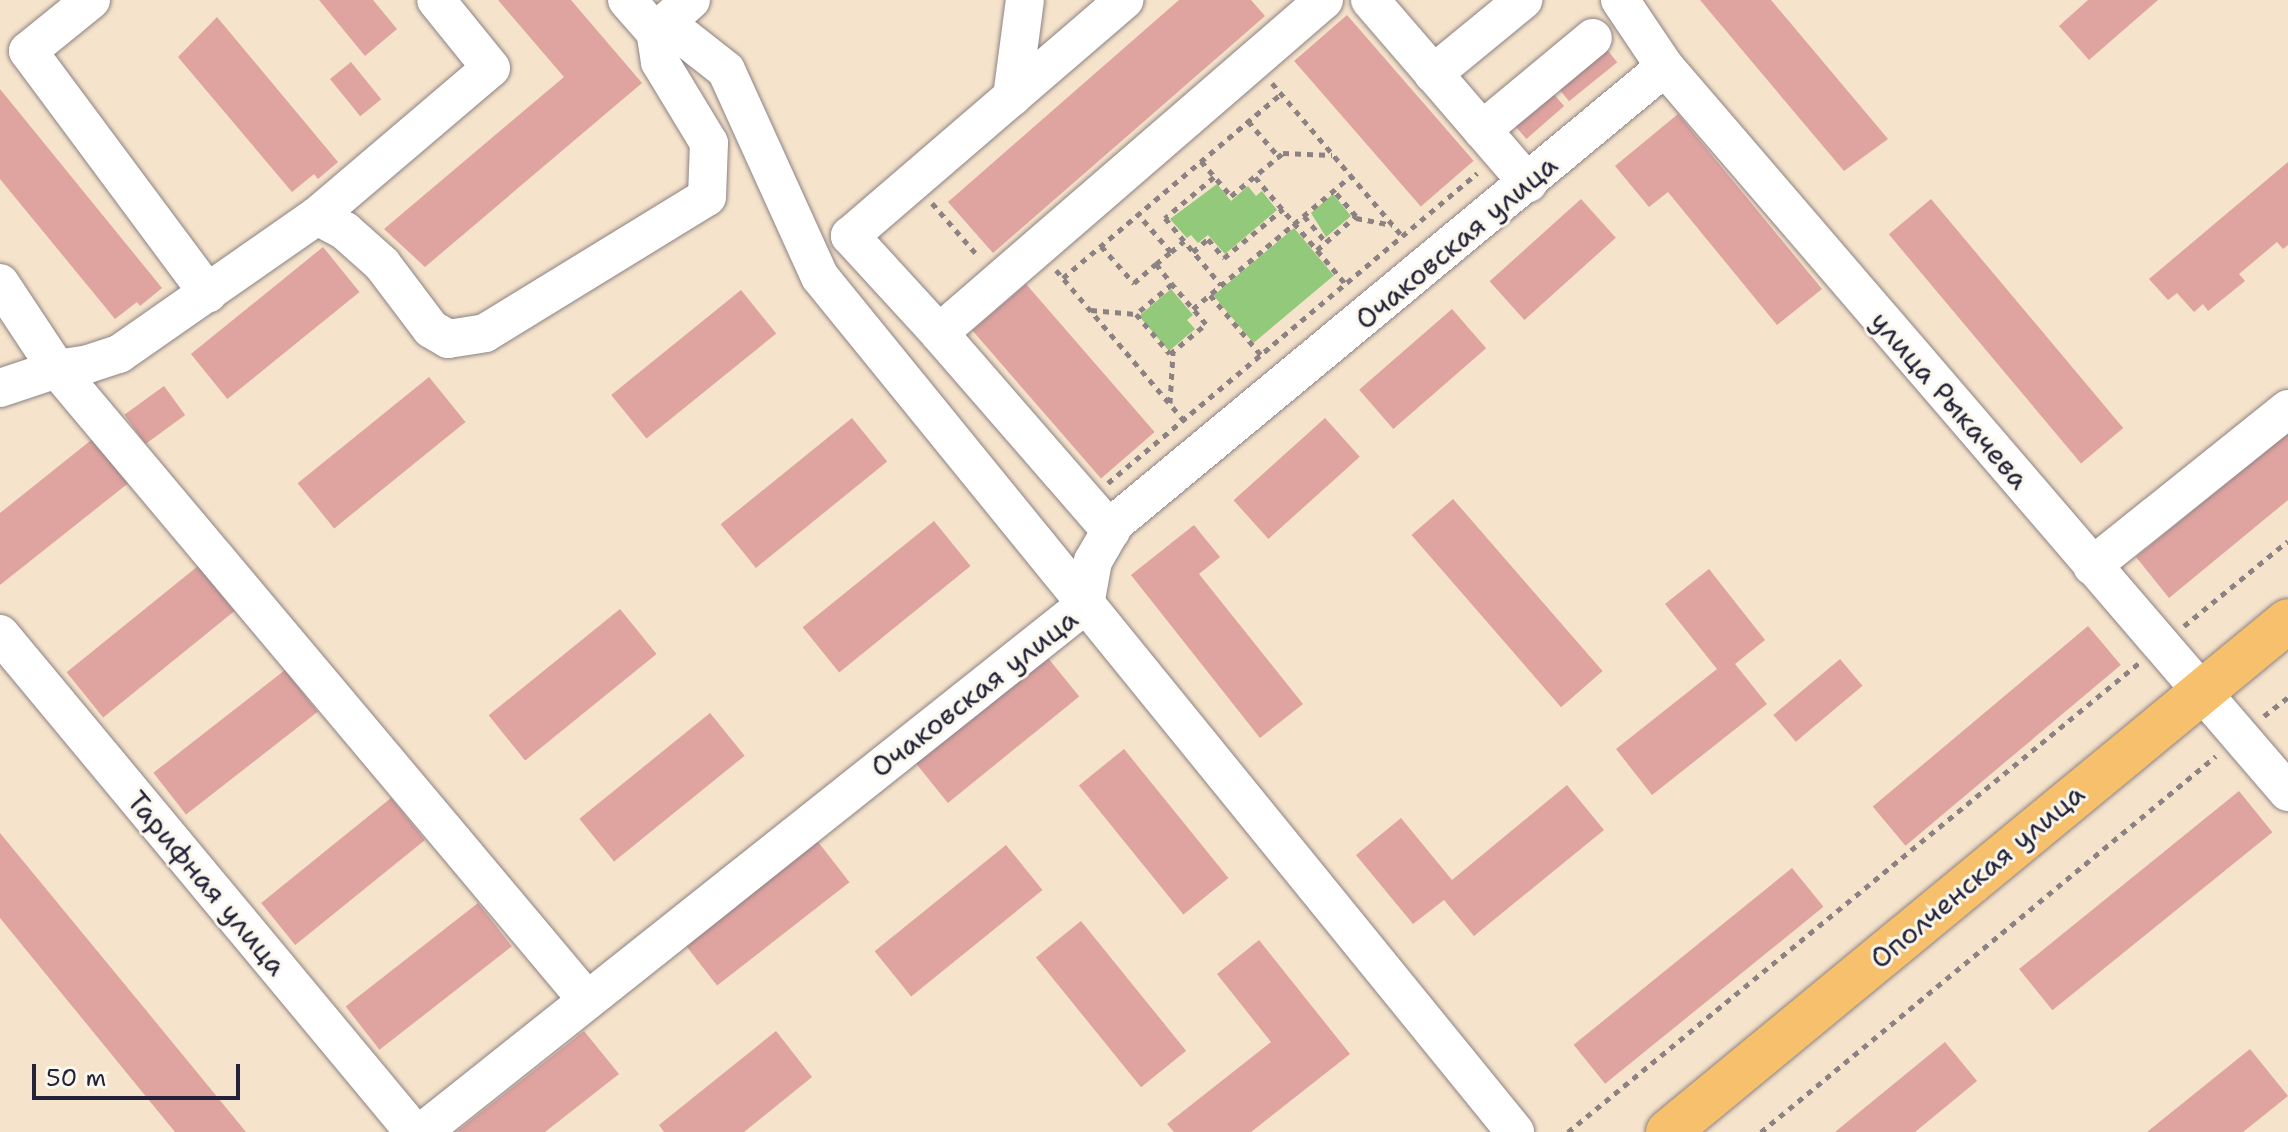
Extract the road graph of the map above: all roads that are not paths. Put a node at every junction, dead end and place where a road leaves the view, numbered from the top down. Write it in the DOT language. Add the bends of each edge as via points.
graph roads {
  1 [pos="91,0"];
  2 [pos="436,0"];
  3 [pos="627,0"];
  4 [pos="691,0"];
  5 [pos="1025,0"];
  6 [pos="1124,0"];
  7 [pos="1324,0"];
  8 [pos="1523,0"];
  9 [pos="1620,0"];
  10 [pos="1387,6"];
  11 [pos="655,32"];
  12 [pos="1593,38"];
  13 [pos="1665,67"];
  14 [pos="1433,74"];
  15 [pos="1012,97"];
  16 [pos="1492,141"];
  17 [pos="1528,183"];
  18 [pos="317,216"];
  19 [pos="0,283"];
  20 [pos="208,293"];
  21 [pos="939,333"];
  22 [pos="57,369"];
  23 [pos="0,388"];
  24 [pos="2288,409"];
  25 [pos="1111,531"];
  26 [pos="2092,566"];
  27 [pos="1085,605"];
  28 [pos="2288,621"];
  29 [pos="0,634"];
  30 [pos="2202,691"];
  31 [pos="2288,792"];
  32 [pos="587,1000"];
  33 [pos="414,1132"];
  34 [pos="422,1132"];
  35 [pos="1515,1132"];
  36 [pos="1668,1132"];
  1 -- 20 [label="street" via="28,51"];
  2 -- 18 [label="street" via="491,68"];
  3 -- 11 [label="street"];
  4 -- 11 [label="street"];
  5 -- 15 [label="street"];
  6 -- 15 [label="street"];
  7 -- 21 [label="street"];
  8 -- 14 [label="street"];
  9 -- 13 [label="street, улица Рыкачева"];
  10 -- 14 [label="street"];
  11 -- 18 [label="street" via="660,62 709,143 707,197 485,333 448,339 431,329 382,264 345,231"];
  11 -- 27 [label="street" via="666,23 726,70 820,277"];
  12 -- 16 [label="street"];
  13 -- 17 [label="street, Очаковская улица"];
  13 -- 26 [label="street, улица Рыкачева"];
  14 -- 16 [label="street"];
  15 -- 21 [label="street" via="850,236"];
  16 -- 17 [label="street"];
  17 -- 25 [label="street, Очаковская улица"];
  18 -- 20 [label="street"];
  19 -- 22 [label="street"];
  20 -- 22 [label="street" via="119,354"];
  21 -- 25 [label="street"];
  22 -- 23 [label="street"];
  22 -- 32 [label="street"];
  24 -- 26 [label="street"];
  25 -- 27 [label="street, Очаковская улица" via="1093,561"];
  26 -- 30 [label="street, улица Рыкачева"];
  27 -- 32 [label="street, Очаковская улица"];
  27 -- 35 [label="street"];
  28 -- 30 [label="highway, Ополченская улица"];
  29 -- 33 [label="street, Тарифная улица"];
  30 -- 31 [label="street, улица Рыкачева"];
  30 -- 36 [label="highway, Ополченская улица"];
  32 -- 34 [label="street, Очаковская улица"];
}
